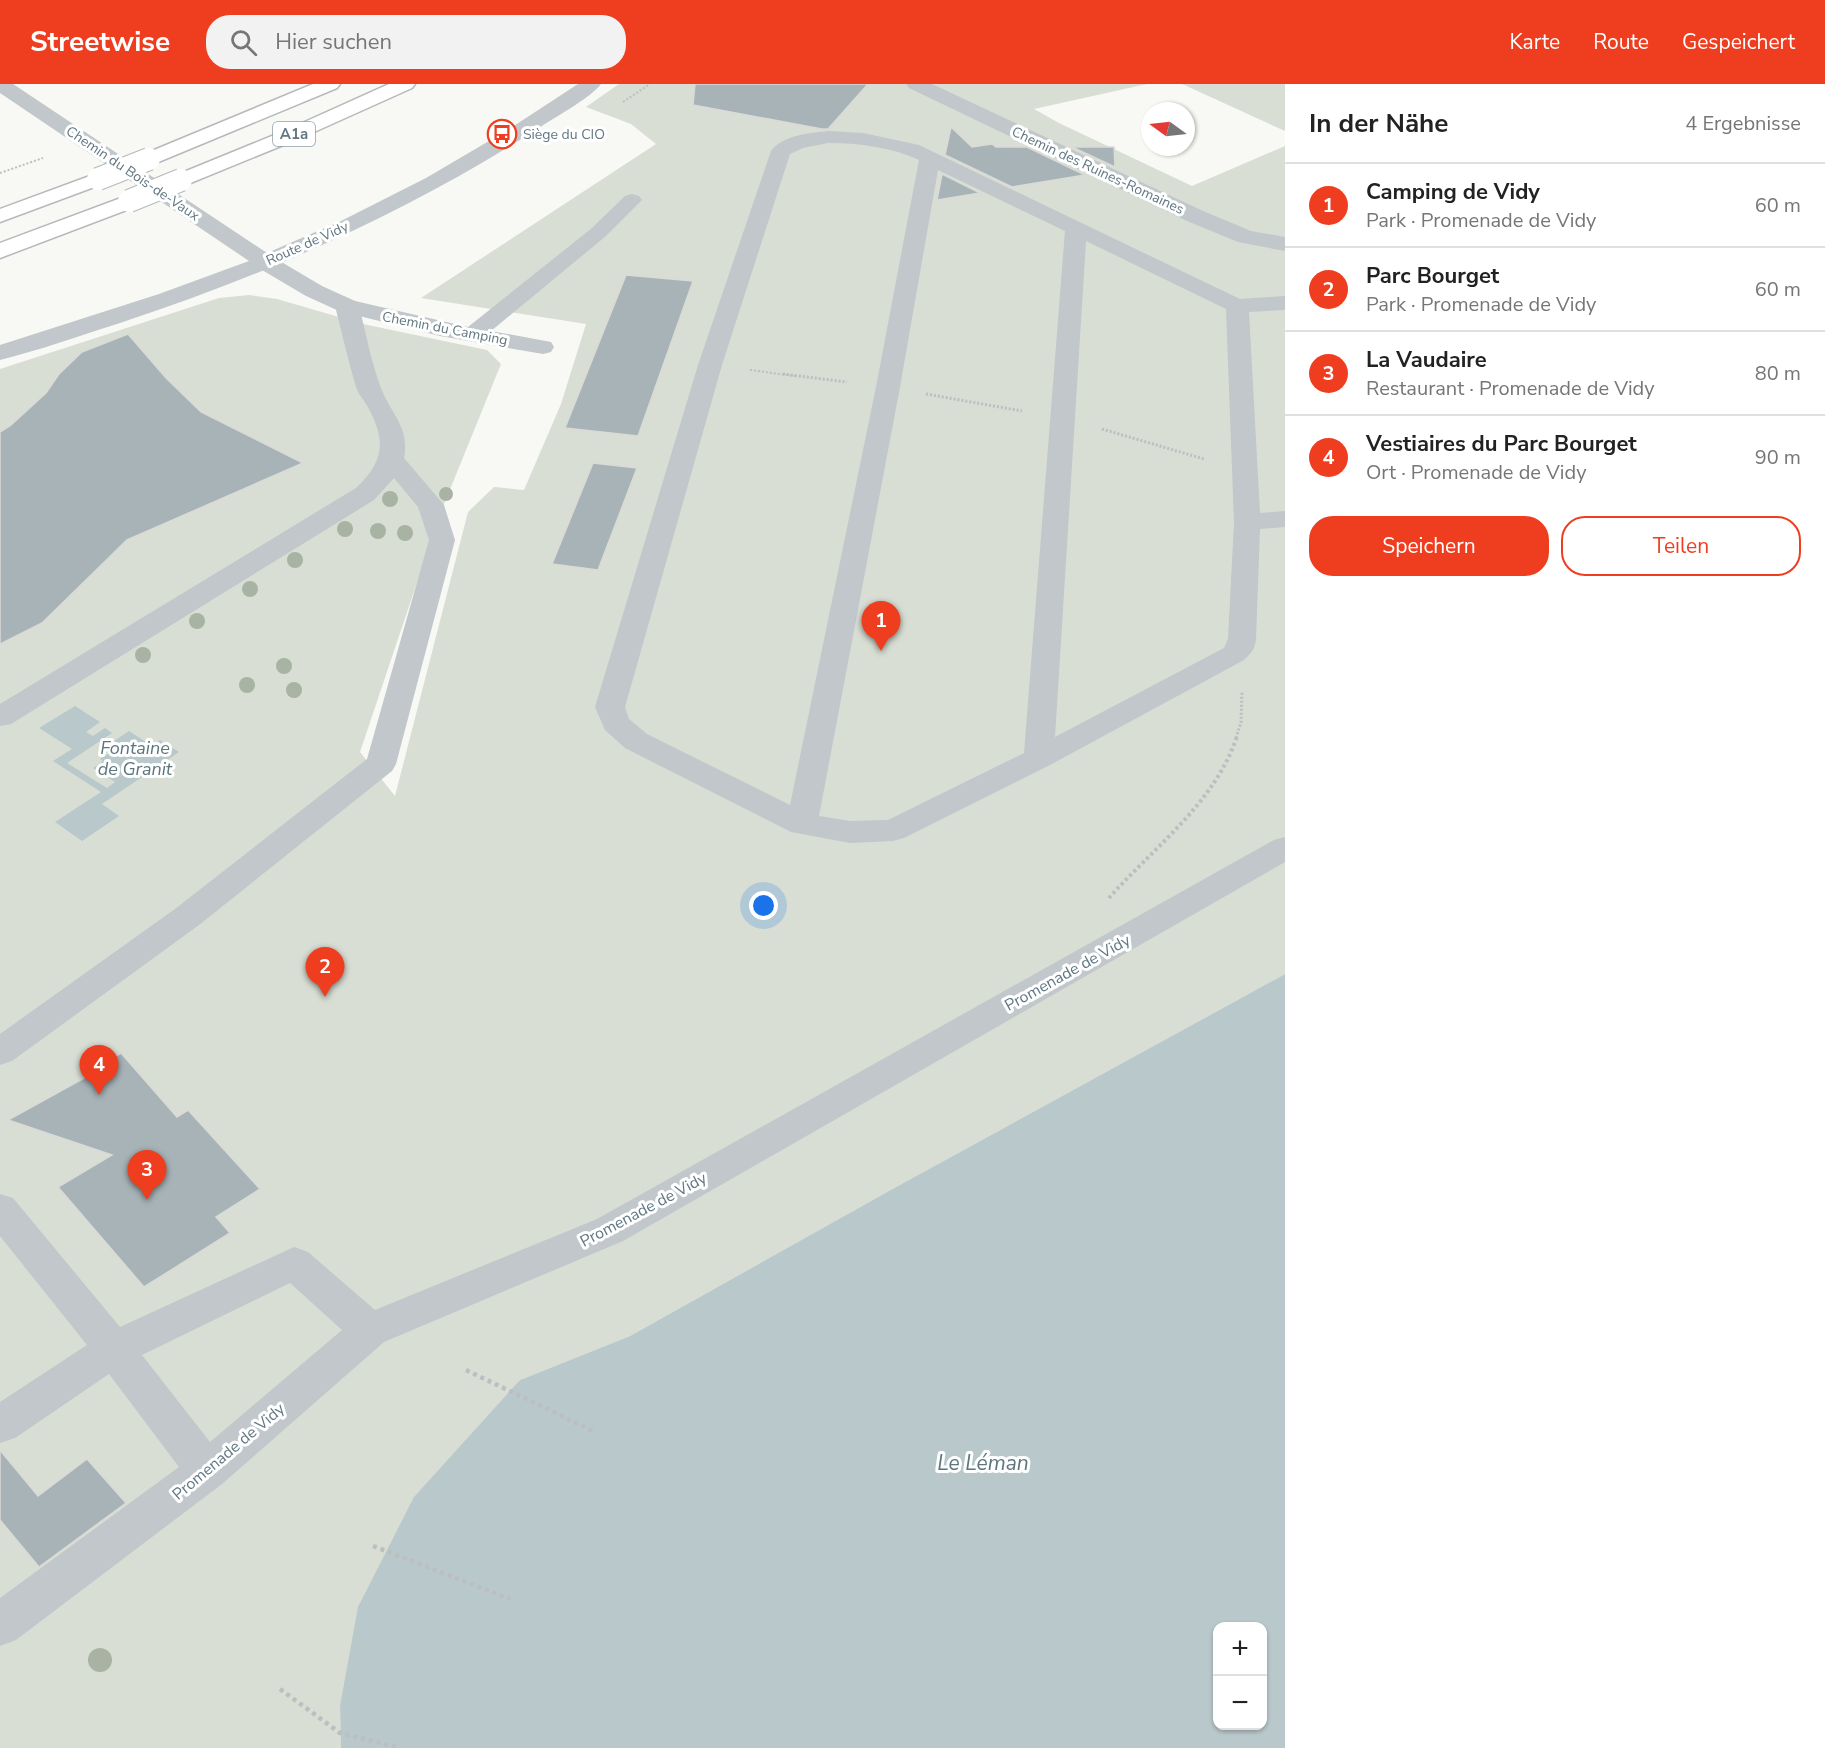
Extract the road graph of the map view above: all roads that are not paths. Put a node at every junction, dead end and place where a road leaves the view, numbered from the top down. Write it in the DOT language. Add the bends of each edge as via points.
graph roads {
  1 [pos="0,84"];
  2 [pos="330,84"];
  3 [pos="405,84"];
  4 [pos="591,84"];
  5 [pos="916,84"];
  6 [pos="930,157"];
  7 [pos="632,200"];
  8 [pos="0,216"];
  9 [pos="1076,228"];
  10 [pos="1285,244"];
  11 [pos="0,251"];
  12 [pos="265,262"];
  13 [pos="1285,303"];
  14 [pos="347,306"];
  15 [pos="1237,306"];
  16 [pos="472,335"];
  17 [pos="543,347"];
  18 [pos="0,353"];
  19 [pos="393,461"];
  20 [pos="1285,519"];
  21 [pos="1247,522"];
  22 [pos="0,717"];
  23 [pos="1039,758"];
  24 [pos="802,824"];
  25 [pos="1285,848"];
  26 [pos="0,1052"];
  27 [pos="0,1209"];
  28 [pos="370,1330"];
  29 [pos="114,1349"];
  30 [pos="0,1425"];
  31 [pos="207,1471"];
  32 [pos="0,1625"];
  1 -- 12 [label="street, Chemin du Bois-de-Vaux"];
  2 -- 8 [label="highway, A1a, bridge"];
  3 -- 11 [label="highway, A1a, bridge" via="296,133"];
  4 -- 12 [label="street, Route de Vidy" via="425,188"];
  5 -- 10 [label="street, Chemin des Ruines-Romaines" via="1194,216 1246,237"];
  6 -- 9 [label="street"];
  6 -- 24 [label="street"];
  6 -- 24 [label="street" via="888,143 829,138 807,139 781,151 710,365 610,707 616,723 636,741"];
  7 -- 16 [label="lane" via="599,232"];
  9 -- 15 [label="street"];
  9 -- 23 [label="street"];
  12 -- 14 [label="lane, Chemin du Camping"];
  12 -- 18 [label="street, Route de Vidy"];
  13 -- 15 [label="street"];
  14 -- 16 [label="lane, Chemin du Camping"];
  14 -- 19 [label="street" via="370,391 392,438"];
  15 -- 21 [label="street"];
  16 -- 17 [label="lane, Chemin du Camping"];
  19 -- 22 [label="street" via="384,477 365,494 102,662"];
  19 -- 26 [label="street" via="430,505 442,540 381,764 178,911"];
  20 -- 21 [label="street"];
  21 -- 23 [label="street" via="1240,647 1226,660"];
  23 -- 24 [label="street" via="893,830 850,832"];
  25 -- 28 [label="street, Promenade de Vidy" via="610,1230"];
  27 -- 29 [label="street"];
  28 -- 29 [label="street" via="294,1263"];
  28 -- 31 [label="street, Promenade de Vidy"];
  29 -- 30 [label="street"];
  29 -- 31 [label="street"];
  31 -- 32 [label="street, Promenade de Vidy"];
}
